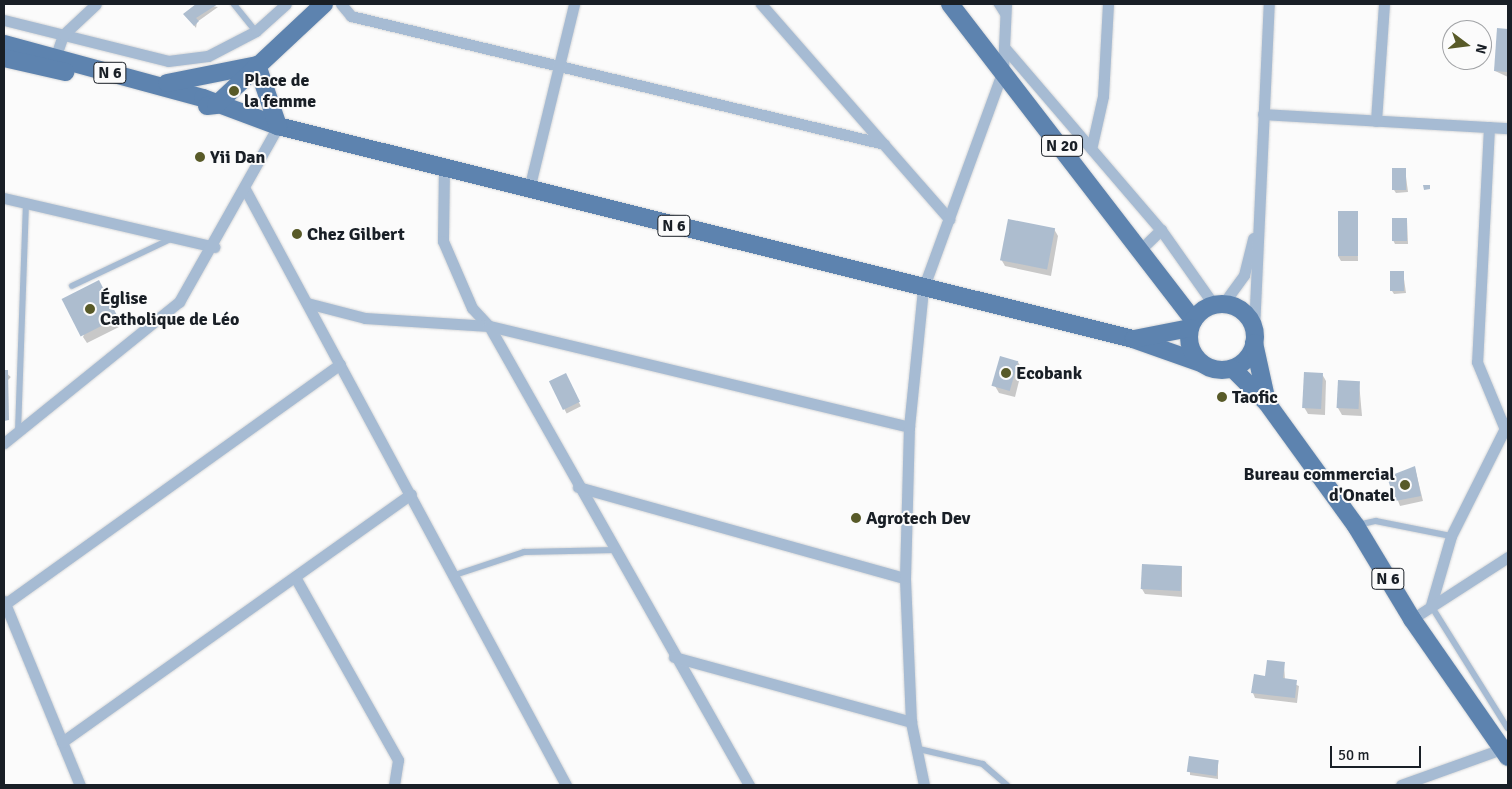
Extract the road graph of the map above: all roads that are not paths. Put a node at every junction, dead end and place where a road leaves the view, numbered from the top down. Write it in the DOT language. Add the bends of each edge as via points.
graph roads {
  1 [pos="96,4"];
  2 [pos="234,4"];
  3 [pos="286,4"];
  4 [pos="324,4"];
  5 [pos="341,4"];
  6 [pos="574,4"];
  7 [pos="761,4"];
  8 [pos="950,4"];
  9 [pos="998,4"];
  10 [pos="1006,4"];
  11 [pos="1108,4"];
  12 [pos="1269,4"];
  13 [pos="1384,4"];
  14 [pos="1006,17"];
  15 [pos="4,20"];
  16 [pos="256,32"];
  17 [pos="63,35"];
  18 [pos="4,44"];
  19 [pos="1004,47"];
  20 [pos="4,58"];
  21 [pos="54,63"];
  22 [pos="257,65"];
  23 [pos="559,66"];
  24 [pos="1003,70"];
  25 [pos="144,82"];
  26 [pos="216,106"];
  27 [pos="1263,114"];
  28 [pos="1376,121"];
  29 [pos="278,126"];
  30 [pos="1489,127"];
  31 [pos="1508,128"];
  32 [pos="884,144"];
  33 [pos="1092,145"];
  34 [pos="444,167"];
  35 [pos="245,189"];
  36 [pos="529,189"];
  37 [pos="4,198"];
  38 [pos="26,202"];
  39 [pos="1260,209"];
  40 [pos="950,219"];
  41 [pos="1161,230"];
  42 [pos="174,237"];
  43 [pos="214,247"];
  44 [pos="1141,249"];
  45 [pos="72,286"];
  46 [pos="923,289"];
  47 [pos="1173,289"];
  48 [pos="307,303"];
  49 [pos="1218,304"];
  50 [pos="1191,324"];
  51 [pos="489,326"];
  52 [pos="1254,336"];
  53 [pos="1133,339"];
  54 [pos="1201,363"];
  55 [pos="340,364"];
  56 [pos="1233,368"];
  57 [pos="1267,403"];
  58 [pos="1506,425"];
  59 [pos="909,427"];
  60 [pos="18,432"];
  61 [pos="4,443"];
  62 [pos="578,487"];
  63 [pos="411,494"];
  64 [pos="1356,526"];
  65 [pos="1451,536"];
  66 [pos="615,550"];
  67 [pos="1508,557"];
  68 [pos="455,576"];
  69 [pos="295,577"];
  70 [pos="904,578"];
  71 [pos="5,603"];
  72 [pos="1431,605"];
  73 [pos="1412,619"];
  74 [pos="674,657"];
  75 [pos="911,722"];
  76 [pos="1508,728"];
  77 [pos="62,742"];
  78 [pos="915,748"];
  79 [pos="1506,751"];
  80 [pos="80,785"];
  81 [pos="394,785"];
  82 [pos="566,785"];
  83 [pos="749,785"];
  84 [pos="924,785"];
  85 [pos="1006,785"];
  86 [pos="1401,785"];
  1 -- 17 [label="street"];
  2 -- 16 [label="lane"];
  3 -- 16 [label="street"];
  4 -- 22 [label="main road"];
  5 -- 23 [label="street" via="351,16"];
  6 -- 23 [label="street"];
  7 -- 32 [label="street"];
  8 -- 24 [label="main road, N 20"];
  9 -- 14 [label="lane"];
  10 -- 14 [label="street"];
  11 -- 33 [label="street" via="1103,96"];
  12 -- 27 [label="street"];
  13 -- 28 [label="street"];
  14 -- 19 [label="street"];
  15 -- 17 [label="street"];
  16 -- 17 [label="street" via="208,56 168,60"];
  17 -- 21 [label="street"];
  18 -- 21 [label="main road, N 6"];
  19 -- 24 [label="street"];
  19 -- 33 [label="street"];
  20 -- 21 [label="main road, N 6"];
  21 -- 25 [label="main road, N 6"];
  21 -- 26 [label="main road, N 6" via="200,106"];
  22 -- 25 [label="main road" via="191,82"];
  22 -- 26 [label="main road"];
  22 -- 29 [label="main road"];
  23 -- 32 [label="street"];
  23 -- 36 [label="street"];
  24 -- 40 [label="street"];
  24 -- 44 [label="main road, N 20"];
  25 -- 26 [label="main road, N 6" via="203,98"];
  26 -- 29 [label="main road, N 6"];
  27 -- 28 [label="street"];
  27 -- 39 [label="street"];
  28 -- 30 [label="street"];
  29 -- 34 [label="main road, N 6"];
  29 -- 35 [label="street"];
  30 -- 31 [label="street"];
  30 -- 58 [label="street" via="1478,362"];
  32 -- 40 [label="street"];
  33 -- 41 [label="street"];
  34 -- 36 [label="main road, N 6"];
  34 -- 51 [label="street" via="443,241 472,308"];
  35 -- 43 [label="street"];
  35 -- 48 [label="street"];
  36 -- 46 [label="main road, N 6"];
  37 -- 38 [label="street"];
  38 -- 42 [label="street"];
  38 -- 60 [label="lane"];
  39 -- 49 [label="street" via="1244,275"];
  39 -- 52 [label="street"];
  40 -- 46 [label="street"];
  41 -- 44 [label="street"];
  41 -- 49 [label="street"];
  42 -- 43 [label="street"];
  42 -- 45 [label="lane"];
  43 -- 60 [label="street" via="179,302"];
  44 -- 47 [label="main road, N 20"];
  46 -- 53 [label="main road, N 6"];
  46 -- 59 [label="street"];
  47 -- 49 [label="main road"];
  47 -- 50 [label="main road, N 20"];
  48 -- 51 [label="street" via="365,318"];
  48 -- 55 [label="street"];
  49 -- 50 [label="main road"];
  49 -- 52 [label="main road" via="1242,311"];
  50 -- 53 [label="main road, N 6"];
  50 -- 54 [label="main road, N 20" via="1190,347"];
  51 -- 59 [label="street"];
  51 -- 62 [label="street"];
  52 -- 56 [label="main road" via="1250,354"];
  52 -- 57 [label="main road, N 6"];
  53 -- 54 [label="main road, N 6"];
  54 -- 56 [label="main road" via="1211,369"];
  55 -- 63 [label="street"];
  55 -- 71 [label="street"];
  56 -- 57 [label="main road, N 6"];
  57 -- 64 [label="main road, N 6"];
  58 -- 65 [label="street"];
  59 -- 70 [label="street"];
  60 -- 61 [label="street"];
  62 -- 66 [label="street"];
  62 -- 70 [label="street"];
  63 -- 68 [label="street"];
  63 -- 69 [label="street"];
  64 -- 65 [label="lane" via="1376,520"];
  64 -- 73 [label="main road, N 6"];
  65 -- 72 [label="street"];
  66 -- 68 [label="lane" via="524,552"];
  66 -- 74 [label="street"];
  67 -- 72 [label="street"];
  68 -- 82 [label="street"];
  69 -- 77 [label="street"];
  69 -- 81 [label="street" via="398,760"];
  70 -- 75 [label="street"];
  71 -- 77 [label="street"];
  72 -- 73 [label="street"];
  72 -- 76 [label="lane"];
  73 -- 79 [label="main road, N 6"];
  74 -- 75 [label="street"];
  74 -- 83 [label="street"];
  75 -- 78 [label="street"];
  77 -- 80 [label="street"];
  78 -- 84 [label="street"];
  78 -- 85 [label="lane" via="983,764"];
  79 -- 86 [label="street"];
}
